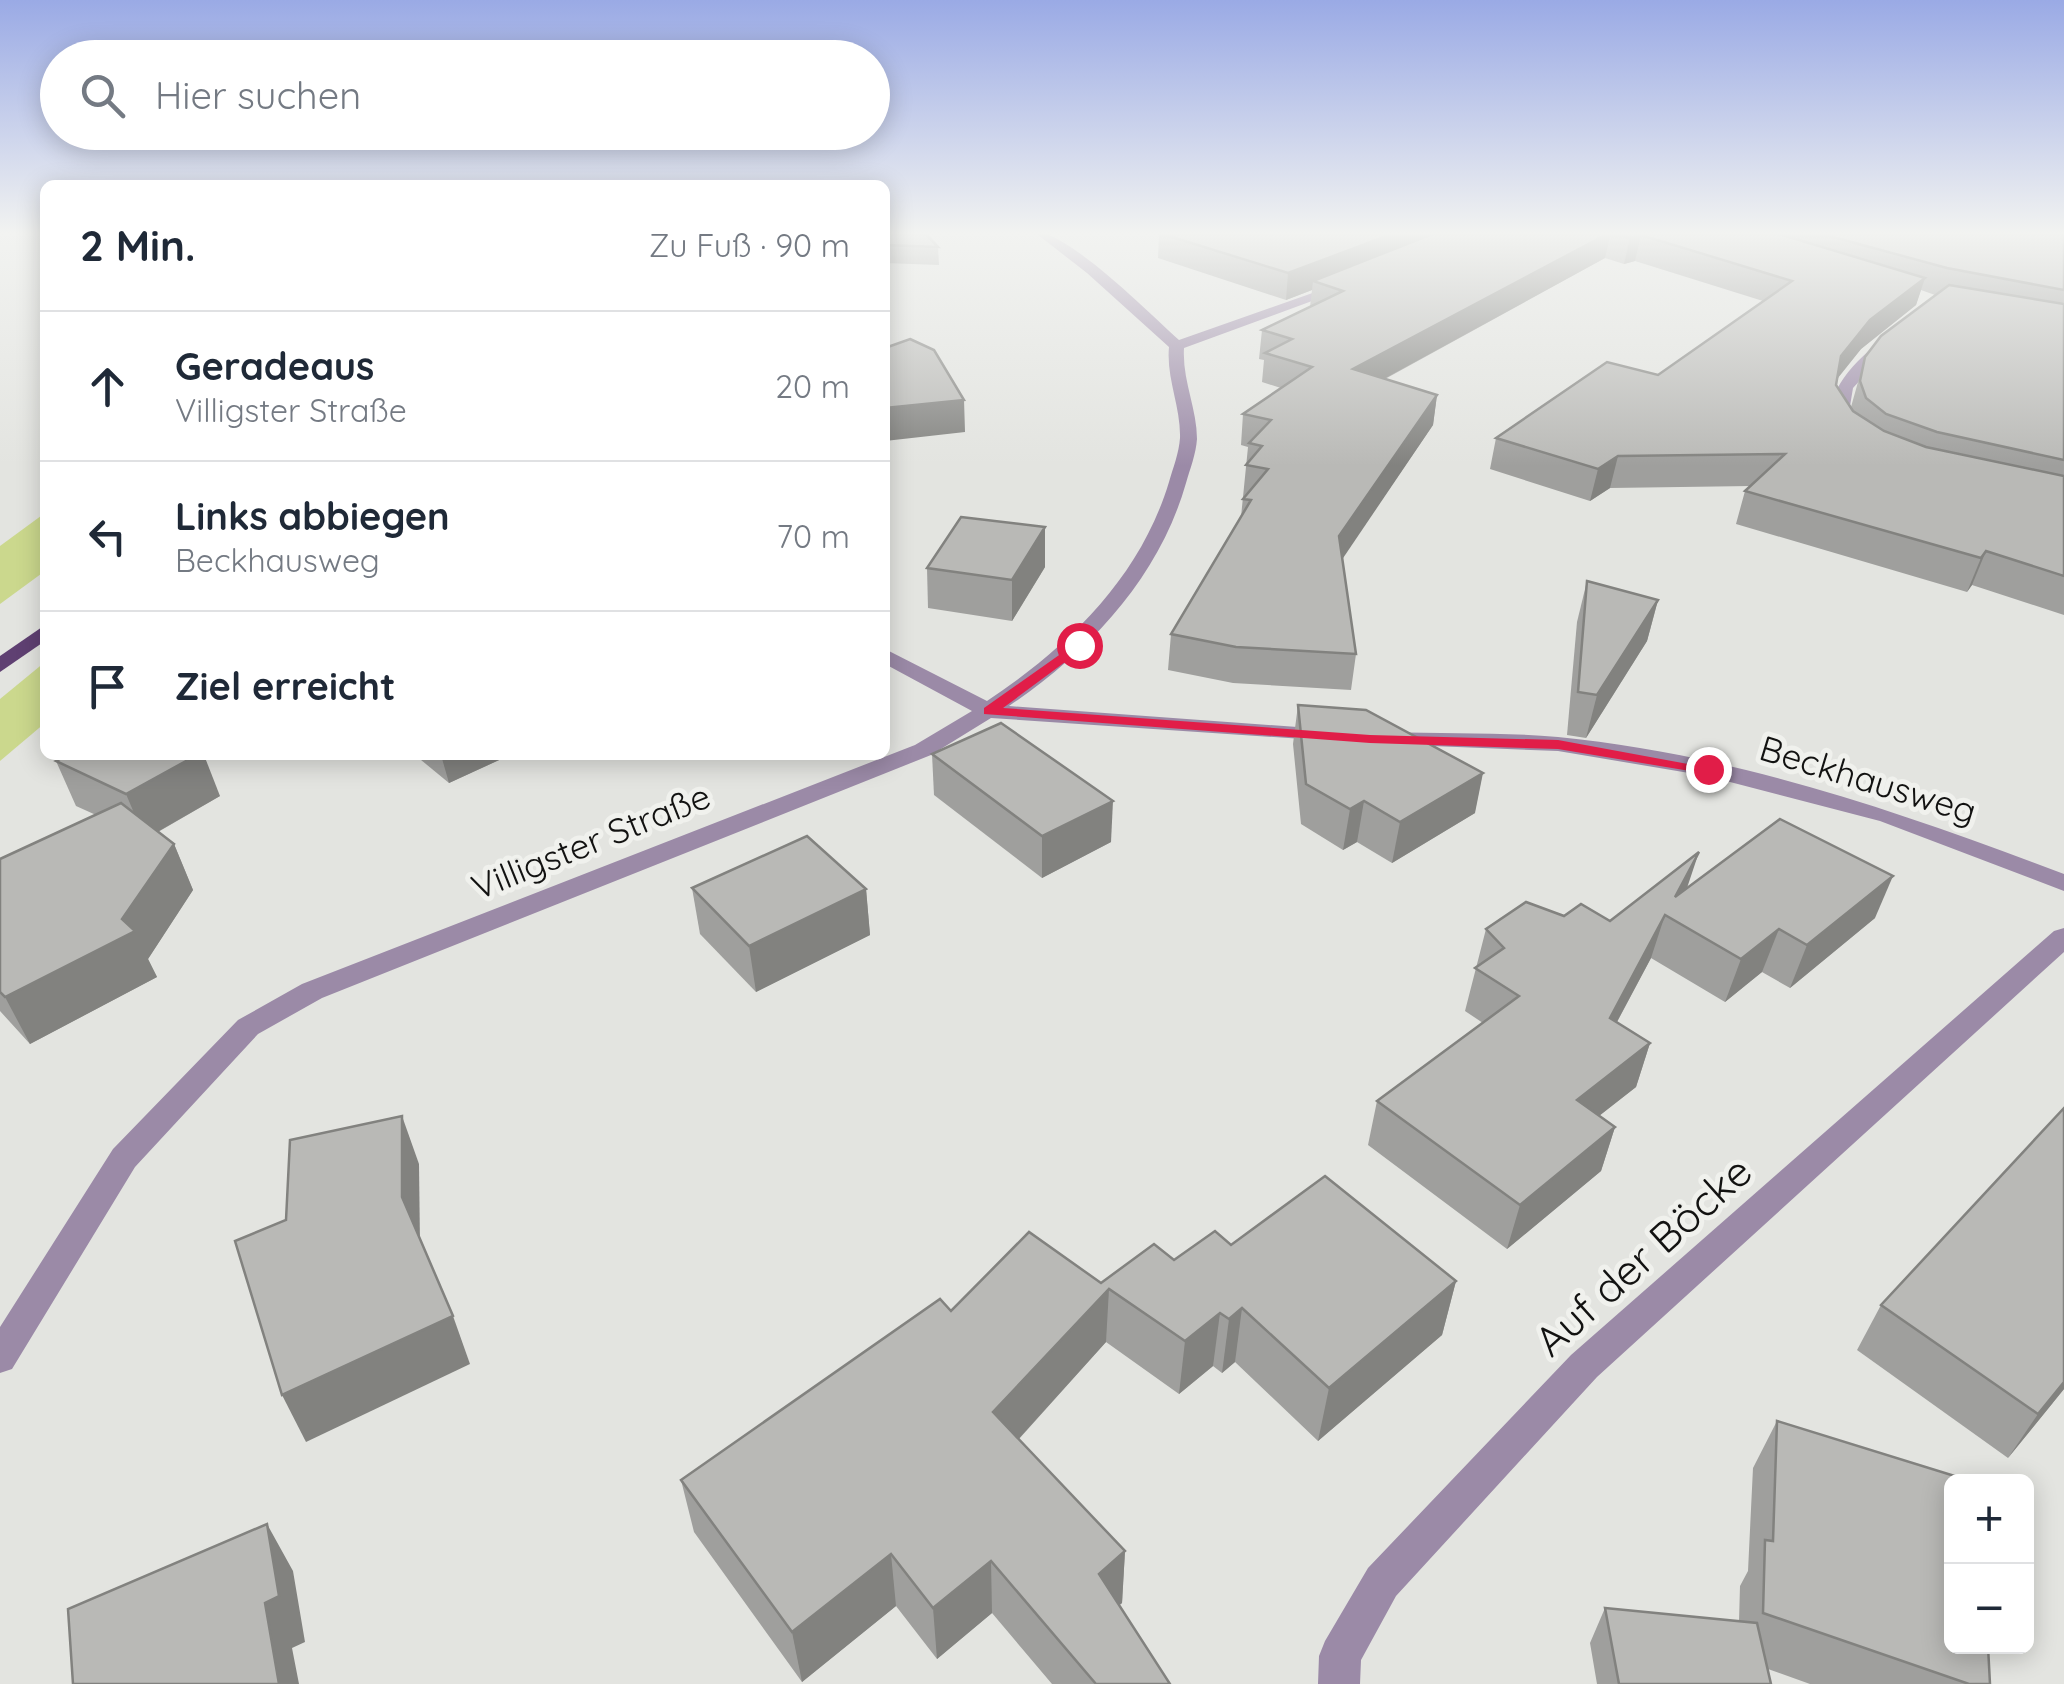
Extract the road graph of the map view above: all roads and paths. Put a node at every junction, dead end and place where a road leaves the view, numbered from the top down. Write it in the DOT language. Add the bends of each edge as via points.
graph roads {
  1 [pos="1136,310"];
  2 [pos="1278,310"];
  3 [pos="1908,325"];
  4 [pos="1177,346"];
  5 [pos="1849,436"];
  6 [pos="40,635"];
  7 [pos="890,657"];
  8 [pos="0,666"];
  9 [pos="989,711"];
  10 [pos="2064,883"];
  11 [pos="2064,937"];
  12 [pos="0,1358"];
  13 [pos="1339,1684"];
  1 -- 4 [label="street"];
  2 -- 4 [label="street"];
  3 -- 5 [label="street" via="1856,368 1838,400 1840,426"];
  4 -- 9 [label="street, Villigster Straße" via="1188,448 1162,526 1127,590 1079,645"];
  6 -- 8 [label="main road"];
  7 -- 9 [label="street"];
  9 -- 10 [label="street, Beckhausweg" via="1360,738 1558,744 1708,769 1889,816"];
  9 -- 12 [label="street, Villigster Straße" via="924,750 312,991 248,1027 124,1158"];
  11 -- 13 [label="street, Auf der Böcke" via="1584,1366 1382,1582 1340,1656"];
}
